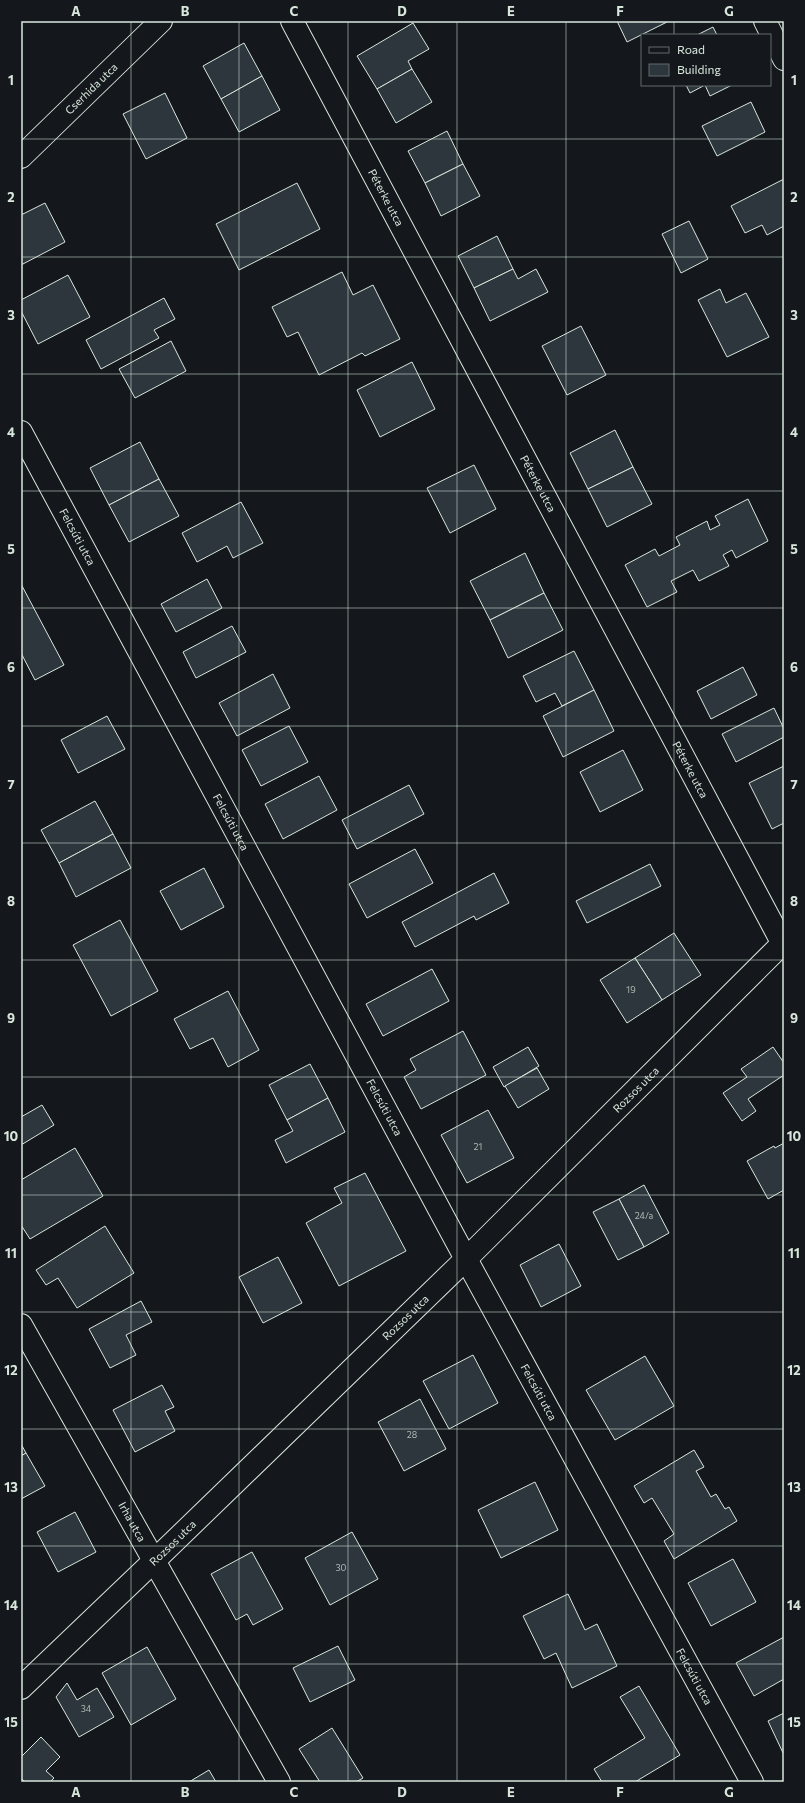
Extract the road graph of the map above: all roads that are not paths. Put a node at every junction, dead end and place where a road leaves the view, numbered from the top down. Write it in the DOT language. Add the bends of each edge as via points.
graph roads {
  1 [pos="161,21"];
  2 [pos="292,21"];
  3 [pos="765,21"];
  4 [pos="784,59"];
  5 [pos="21,157"];
  6 [pos="21,432"];
  7 [pos="783,944"];
  8 [pos="466,1259"];
  9 [pos="21,1325"];
  10 [pos="155,1560"];
  11 [pos="21,1688"];
  12 [pos="279,1782"];
  13 [pos="752,1782"];
  1 -- 5 [label="street, Cserhida utca"];
  2 -- 7 [label="street, Péterke utca"];
  3 -- 4 [label="street"];
  6 -- 8 [label="street, Felcsúti utca"];
  7 -- 8 [label="street, Rozsos utca"];
  8 -- 10 [label="street, Rozsos utca"];
  8 -- 13 [label="street, Felcsúti utca"];
  9 -- 10 [label="street, Irha utca"];
  10 -- 11 [label="street, Rozsos utca"];
  10 -- 12 [label="street, Irha utca"];
}
